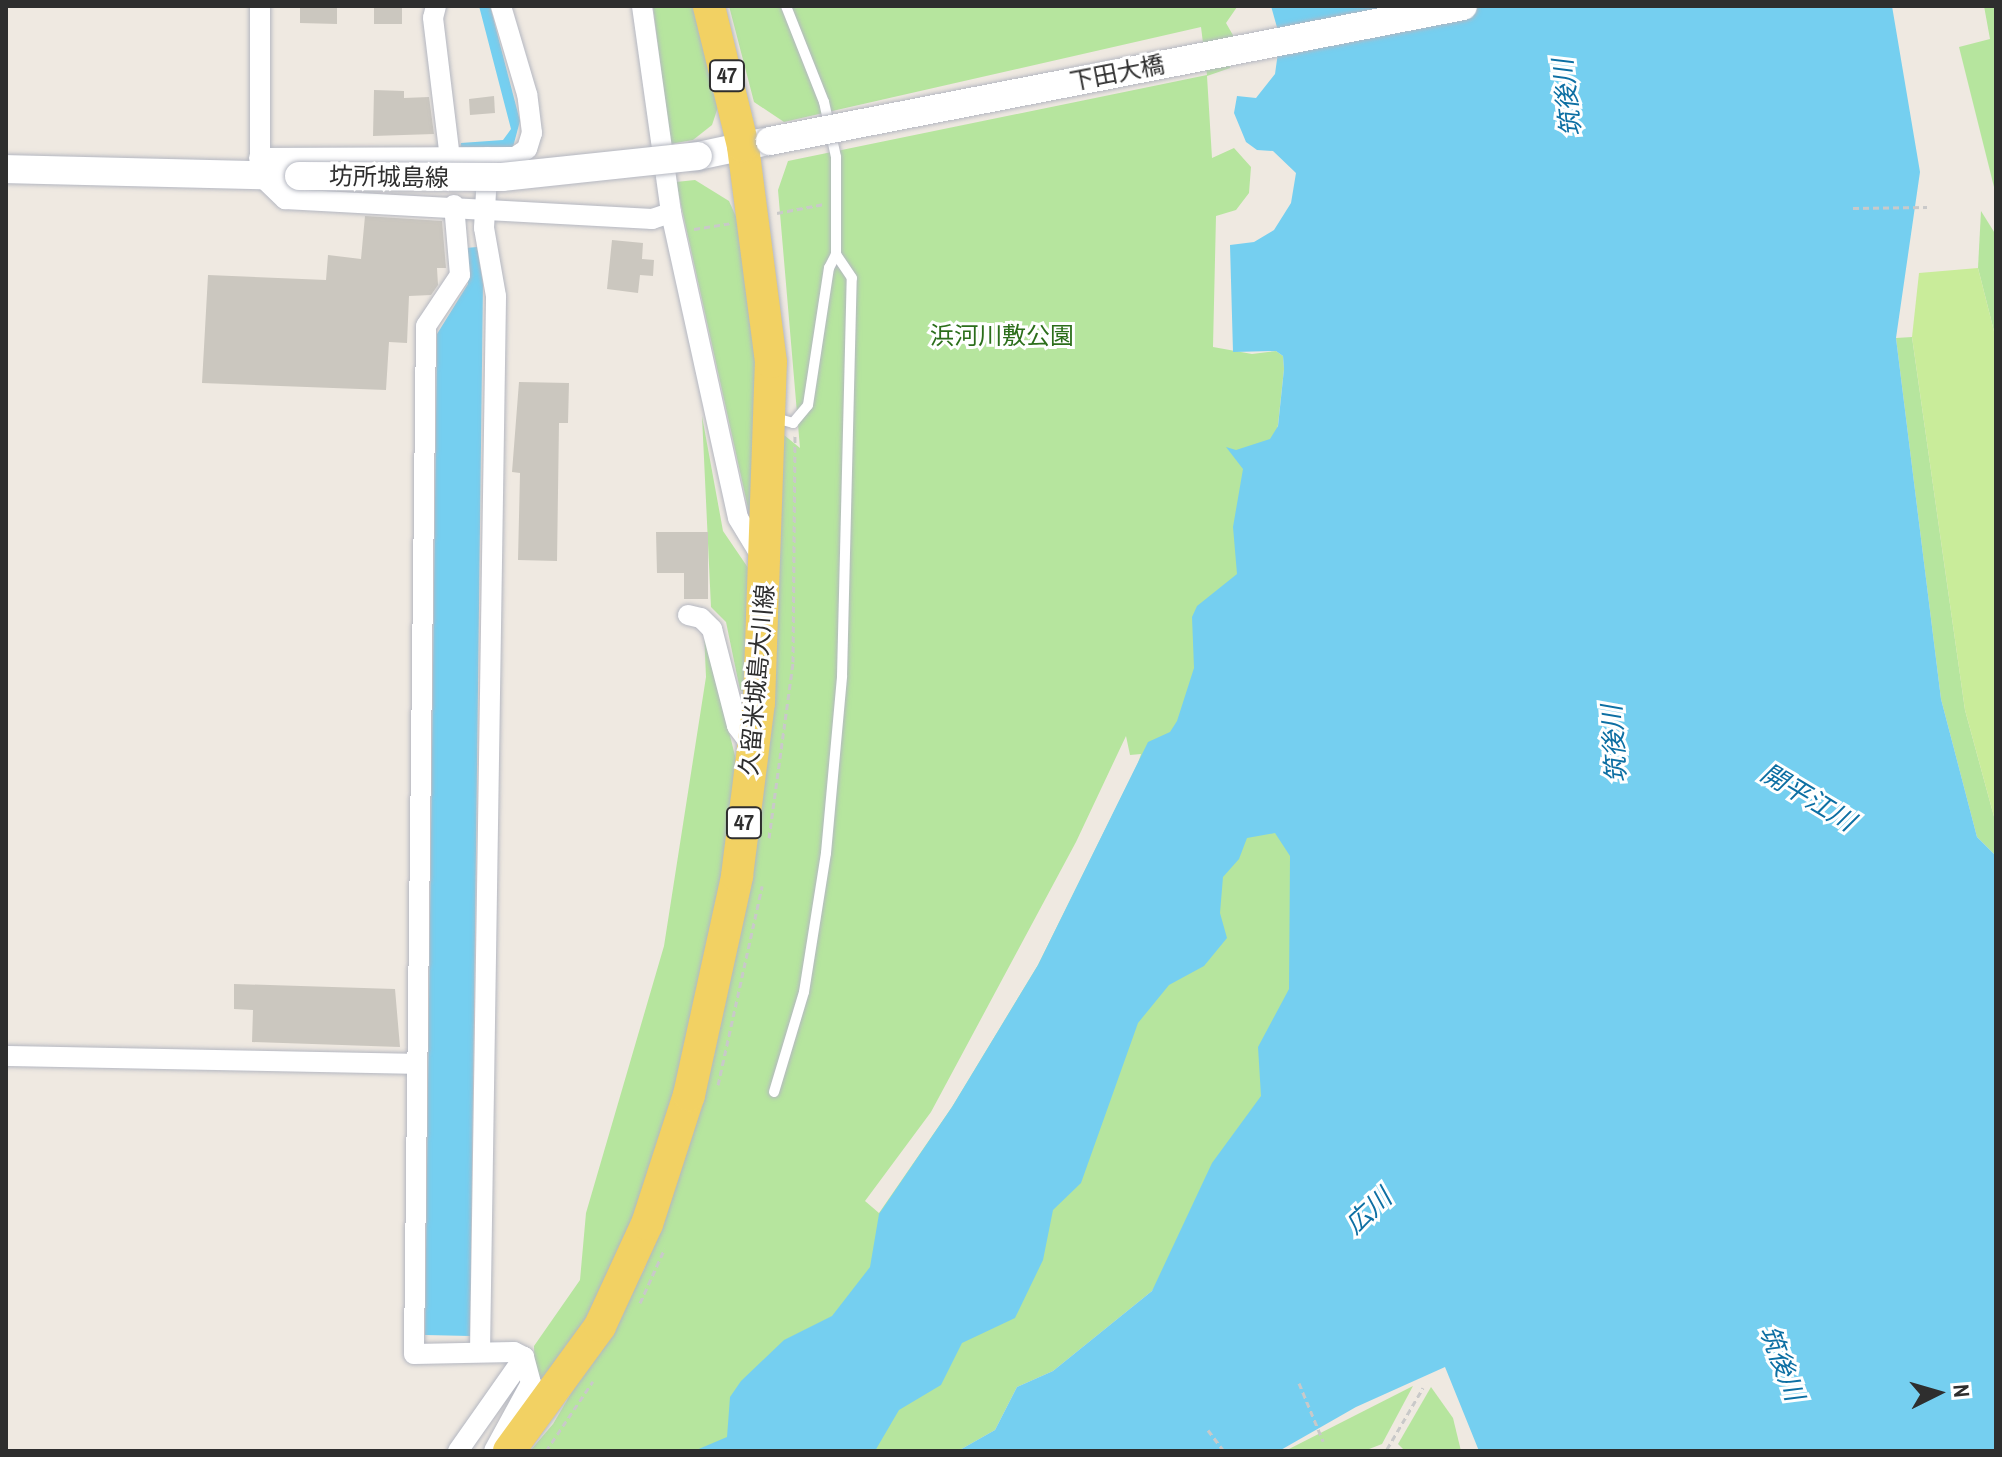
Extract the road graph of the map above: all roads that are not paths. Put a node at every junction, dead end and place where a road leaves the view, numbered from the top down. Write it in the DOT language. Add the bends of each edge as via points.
graph roads {
  1 [pos="260,6"];
  2 [pos="436,6"];
  3 [pos="501,6"];
  4 [pos="642,6"];
  5 [pos="709,6"];
  6 [pos="786,6"];
  7 [pos="1463,6"];
  8 [pos="757,144"];
  9 [pos="488,157"];
  10 [pos="450,158"];
  11 [pos="259,167"];
  12 [pos="6,169"];
  13 [pos="454,205"];
  14 [pos="484,207"];
  15 [pos="674,223"];
  16 [pos="836,254"];
  17 [pos="771,417"];
  18 [pos="767,564"];
  19 [pos="688,615"];
  20 [pos="753,747"];
  21 [pos="6,1056"];
  22 [pos="413,1064"];
  23 [pos="774,1092"];
  24 [pos="480,1352"];
  25 [pos="524,1357"];
  26 [pos="458,1451"];
  27 [pos="494,1451"];
  28 [pos="509,1451"];
  1 -- 11 [label="street"];
  2 -- 10 [label="street" via="433,18"];
  3 -- 9 [label="street" via="527,94 532,133 527,149 515,157"];
  4 -- 15 [label="street"];
  5 -- 8 [label="main road, 久留米城島大川線 / 47"];
  6 -- 16 [label="lane" via="824,102 836,157"];
  7 -- 8 [label="main road, 下田大橋, bridge"];
  8 -- 11 [label="main road, 坊所城島線, bridge" via="698,156 502,177 299,176"];
  8 -- 17 [label="main road, 久留米城島大川線 / 47" via="754,218 771,362"];
  9 -- 10 [label="street"];
  9 -- 14 [label="street"];
  10 -- 11 [label="street"];
  11 -- 12 [label="main road, 坊所城島線"];
  11 -- 13 [label="street" via="285,199"];
  13 -- 14 [label="street"];
  13 -- 22 [label="street" via="460,275 426,326"];
  14 -- 15 [label="street"];
  14 -- 24 [label="street" via="496,296"];
  15 -- 18 [label="street" via="738,518"];
  16 -- 17 [label="lane" via="829,268 808,405 793,423"];
  16 -- 23 [label="lane" via="852,278 845,390 842,676 826,853 804,992"];
  17 -- 18 [label="main road, 久留米城島大川線 / 47"];
  18 -- 20 [label="main road, 久留米城島大川線 / 47"];
  19 -- 20 [label="street" via="712,629 737,726"];
  20 -- 28 [label="main road, 久留米城島大川線 / 47" via="737,876 689,1095 647,1224 600,1326"];
  21 -- 22 [label="street"];
  22 -- 24 [label="street" via="414,1354"];
  24 -- 25 [label="street"];
  25 -- 26 [label="street"];
  25 -- 27 [label="street" via="531,1383"];
}
